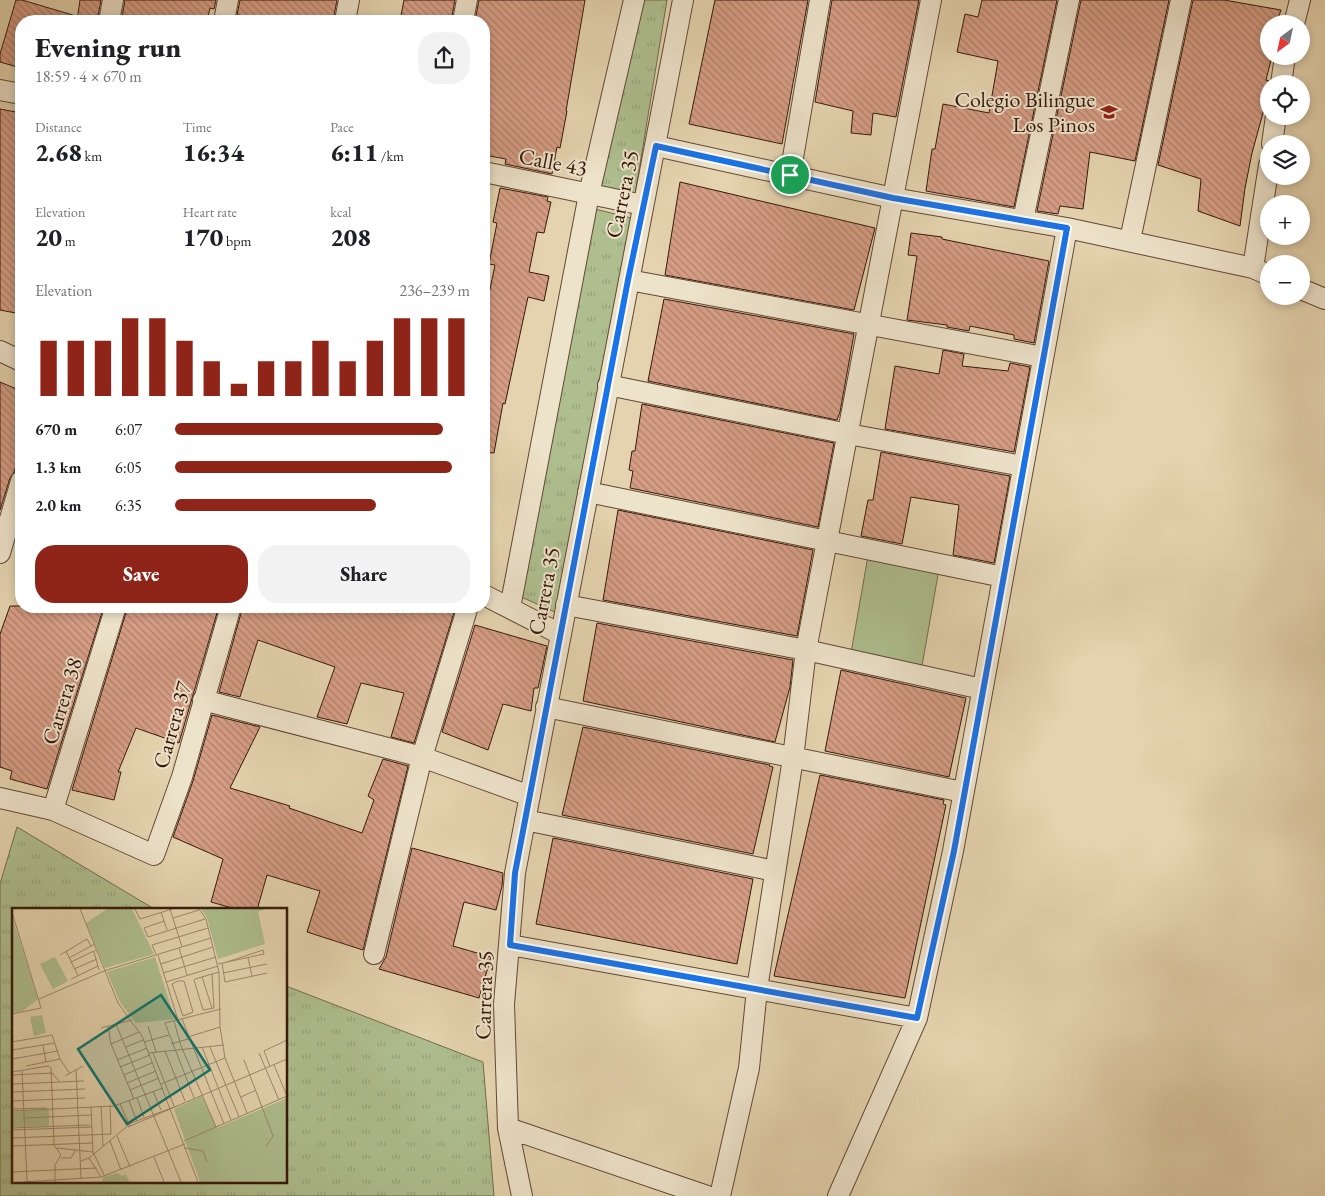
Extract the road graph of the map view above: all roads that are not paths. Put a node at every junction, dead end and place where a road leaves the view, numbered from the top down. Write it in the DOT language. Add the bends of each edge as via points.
graph roads {
  1 [pos="112,0"];
  2 [pos="228,0"];
  3 [pos="349,0"];
  4 [pos="467,0"];
  5 [pos="634,0"];
  6 [pos="684,0"];
  7 [pos="820,0"];
  8 [pos="931,0"];
  9 [pos="1069,0"];
  10 [pos="1181,0"];
  11 [pos="1300,0"];
  12 [pos="110,15"];
  13 [pos="225,15"];
  14 [pos="346,15"];
  15 [pos="464,15"];
  16 [pos="1296,15"];
  17 [pos="0,90"];
  18 [pos="15,93"];
  19 [pos="656,146"];
  20 [pos="490,173"];
  21 [pos="790,175"];
  22 [pos="1267,185"];
  23 [pos="589,194"];
  24 [pos="893,198"];
  25 [pos="643,205"];
  26 [pos="1023,220"];
  27 [pos="1067,228"];
  28 [pos="1130,240"];
  29 [pos="1262,255"];
  30 [pos="1260,271"];
  31 [pos="628,280"];
  32 [pos="1310,293"];
  33 [pos="1325,299"];
  34 [pos="869,324"];
  35 [pos="0,351"];
  36 [pos="1043,357"];
  37 [pos="15,358"];
  38 [pos="608,385"];
  39 [pos="848,434"];
  40 [pos="1024,466"];
  41 [pos="588,492"];
  42 [pos="15,514"];
  43 [pos="827,541"];
  44 [pos="1,542"];
  45 [pos="1003,577"];
  46 [pos="490,598"];
  47 [pos="566,605"];
  48 [pos="510,608"];
  49 [pos="114,613"];
  50 [pos="229,613"];
  51 [pos="466,613"];
  52 [pos="560,634"];
  53 [pos="806,650"];
  54 [pos="982,689"];
  55 [pos="203,700"];
  56 [pos="546,708"];
  57 [pos="422,757"];
  58 [pos="793,758"];
  59 [pos="964,792"];
  60 [pos="530,796"];
  61 [pos="0,798"];
  62 [pos="52,810"];
  63 [pos="525,820"];
  64 [pos="775,871"];
  65 [pos="510,945"];
  66 [pos="374,954"];
  67 [pos="757,989"];
  68 [pos="917,1018"];
  69 [pos="508,1128"];
  70 [pos="522,1196"];
  71 [pos="707,1196"];
  72 [pos="720,1196"];
  73 [pos="838,1196"];
  1 -- 12 [label="street"];
  2 -- 13 [label="street"];
  3 -- 14 [label="street"];
  4 -- 15 [label="street"];
  5 -- 23 [label="street"];
  6 -- 19 [label="street, Carrera 35"];
  7 -- 21 [label="street"];
  8 -- 24 [label="street"];
  9 -- 26 [label="street"];
  10 -- 28 [label="street"];
  11 -- 16 [label="street"];
  17 -- 18 [label="street"];
  19 -- 21 [label="street"];
  19 -- 25 [label="street, Carrera 35"];
  20 -- 23 [label="street, Calle 43"];
  21 -- 24 [label="street"];
  22 -- 29 [label="street"];
  23 -- 25 [label="street, Calle 43"];
  23 -- 48 [label="street"];
  24 -- 26 [label="street"];
  24 -- 34 [label="street"];
  25 -- 31 [label="street, Carrera 35"];
  26 -- 27 [label="street"];
  27 -- 28 [label="street"];
  27 -- 36 [label="street"];
  28 -- 30 [label="street"];
  31 -- 34 [label="street"];
  31 -- 38 [label="street, Carrera 35"];
  32 -- 33 [label="street"];
  34 -- 36 [label="street"];
  34 -- 39 [label="street"];
  35 -- 37 [label="street"];
  36 -- 40 [label="street"];
  38 -- 39 [label="street"];
  38 -- 41 [label="street, Carrera 35"];
  39 -- 40 [label="street"];
  39 -- 43 [label="street"];
  40 -- 45 [label="street"];
  41 -- 43 [label="street"];
  41 -- 47 [label="street, Carrera 35"];
  42 -- 44 [label="street"];
  43 -- 45 [label="street"];
  43 -- 53 [label="street"];
  45 -- 54 [label="street"];
  46 -- 48 [label="street"];
  47 -- 52 [label="street, Carrera 35"];
  47 -- 53 [label="street"];
  48 -- 52 [label="street"];
  49 -- 62 [label="street, Carrera 38"];
  50 -- 55 [label="street, Carrera 37"];
  51 -- 57 [label="street"];
  52 -- 56 [label="street, Carrera 35"];
  53 -- 54 [label="street"];
  53 -- 58 [label="street"];
  54 -- 59 [label="street"];
  55 -- 57 [label="street"];
  55 -- 62 [label="street, Carrera 37" via="182,777 154,855"];
  56 -- 58 [label="street"];
  56 -- 60 [label="street, Carrera 35"];
  57 -- 60 [label="street"];
  57 -- 66 [label="street"];
  58 -- 59 [label="street"];
  58 -- 64 [label="street"];
  59 -- 68 [label="street"];
  60 -- 63 [label="street, Carrera 35"];
  61 -- 62 [label="street"];
  63 -- 64 [label="street"];
  63 -- 65 [label="street, Carrera 35" via="515,873"];
  64 -- 67 [label="street"];
  65 -- 67 [label="street"];
  65 -- 69 [label="street, Carrera 35" via="504,1004"];
  67 -- 68 [label="street"];
  67 -- 72 [label="street" via="749,1068"];
  68 -- 73 [label="street"];
  69 -- 70 [label="street, Carrera 35"];
  69 -- 71 [label="street"];
}
